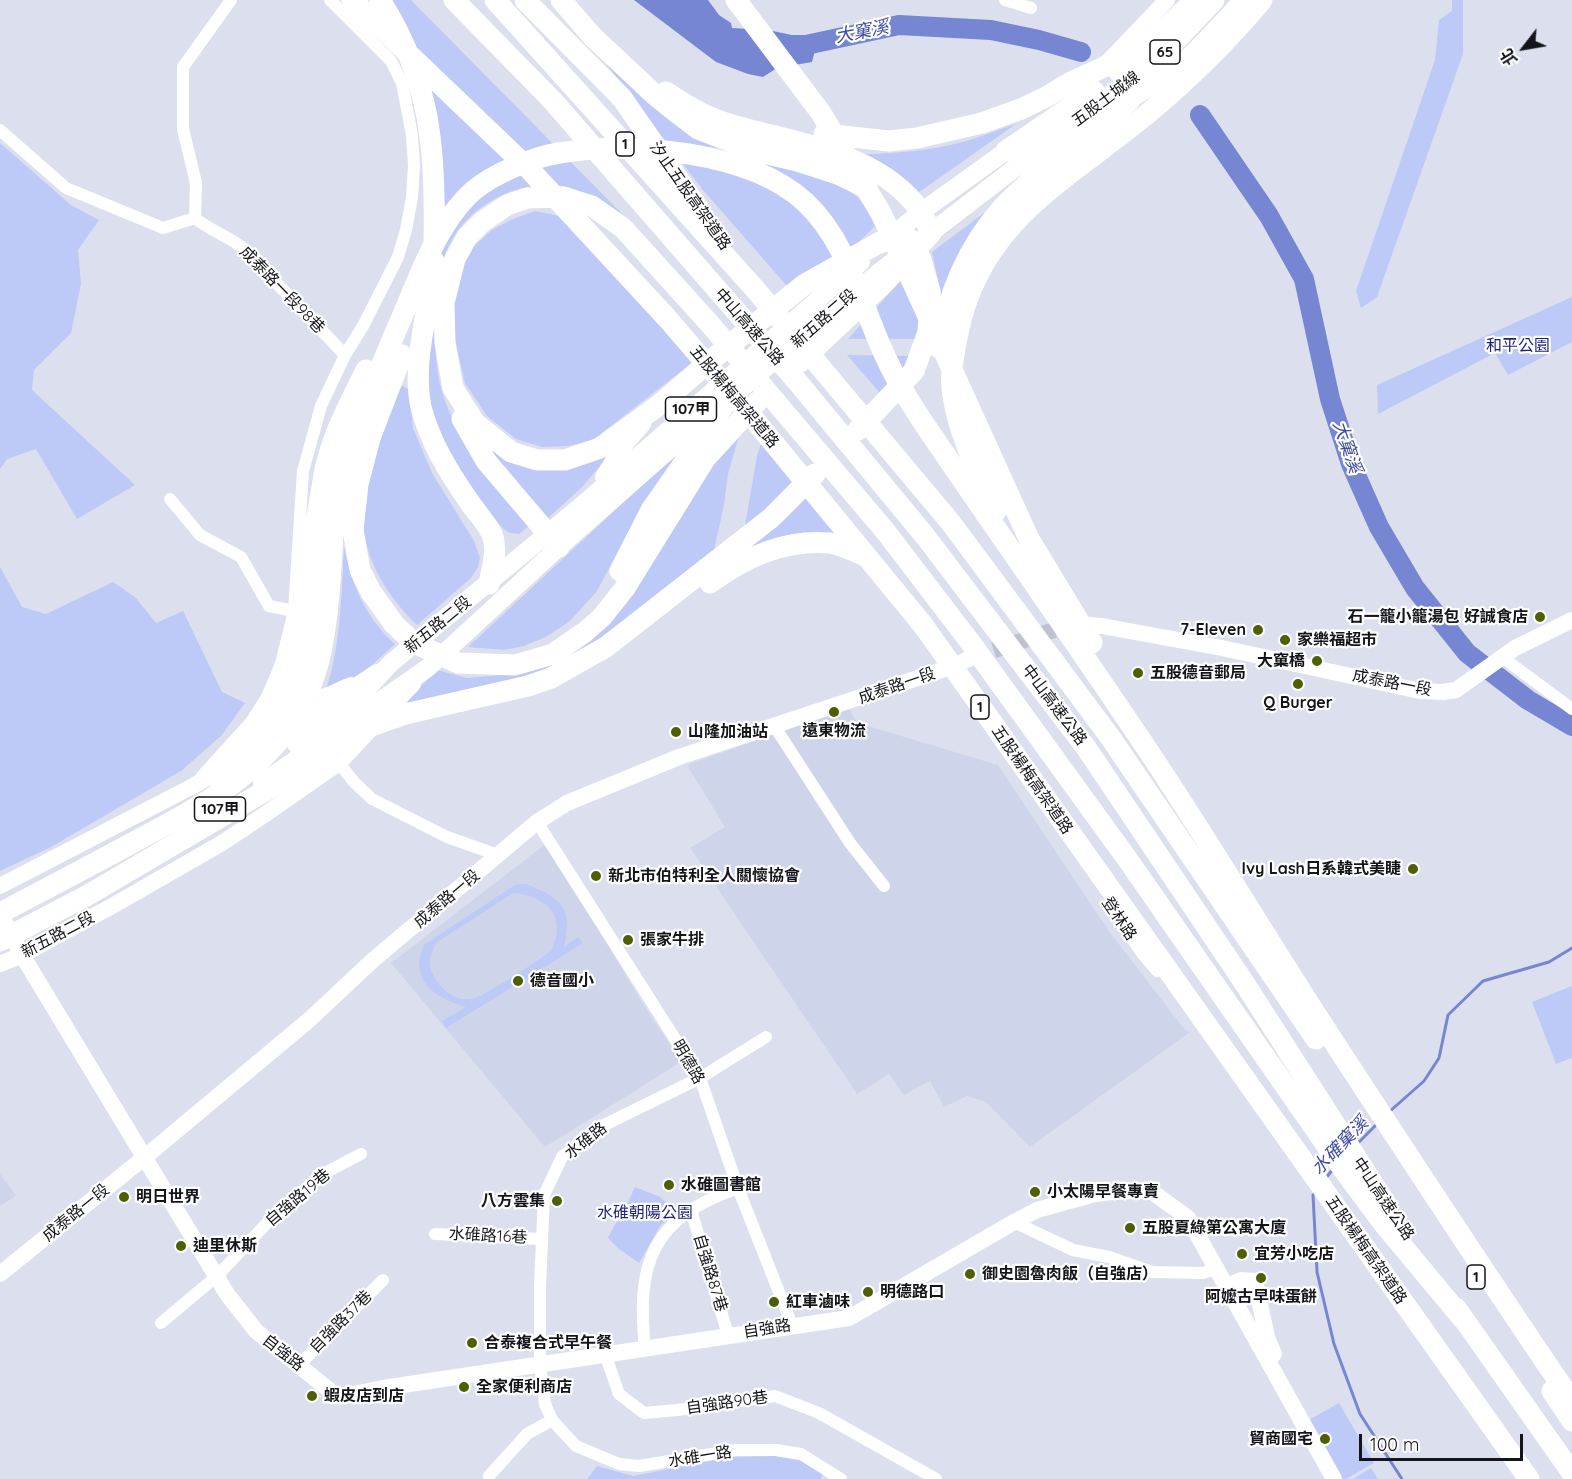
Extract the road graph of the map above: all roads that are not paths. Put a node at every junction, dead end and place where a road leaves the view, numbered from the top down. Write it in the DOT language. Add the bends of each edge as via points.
graph roads {
  1 [pos="231,0"];
  2 [pos="330,0"];
  3 [pos="352,0"];
  4 [pos="380,0"];
  5 [pos="441,0"];
  6 [pos="454,0"];
  7 [pos="495,0"];
  8 [pos="525,0"];
  9 [pos="562,0"];
  10 [pos="736,0"];
  11 [pos="1005,0"];
  12 [pos="1167,0"];
  13 [pos="1194,0"];
  14 [pos="1214,0"];
  15 [pos="1240,0"];
  16 [pos="1262,0"];
  17 [pos="1031,8"];
  18 [pos="1106,83"];
  19 [pos="666,92"];
  20 [pos="552,100"];
  21 [pos="1130,100"];
  22 [pos="427,112"];
  23 [pos="0,130"];
  24 [pos="1012,158"];
  25 [pos="921,212"];
  26 [pos="195,218"];
  27 [pos="931,233"];
  28 [pos="893,235"];
  29 [pos="434,261"];
  30 [pos="755,289"];
  31 [pos="345,355"];
  32 [pos="453,388"];
  33 [pos="727,402"];
  34 [pos="659,405"];
  35 [pos="593,494"];
  36 [pos="170,499"];
  37 [pos="553,540"];
  38 [pos="489,584"];
  39 [pos="1040,590"];
  40 [pos="294,611"];
  41 [pos="1572,620"];
  42 [pos="1072,624"];
  43 [pos="971,650"];
  44 [pos="1502,657"];
  45 [pos="530,661"];
  46 [pos="391,663"];
  47 [pos="281,664"];
  48 [pos="429,667"];
  49 [pos="948,668"];
  50 [pos="370,677"];
  51 [pos="1572,709"];
  52 [pos="775,727"];
  53 [pos="316,761"];
  54 [pos="339,763"];
  55 [pos="194,786"];
  56 [pos="537,822"];
  57 [pos="136,841"];
  58 [pos="498,855"];
  59 [pos="0,886"];
  60 [pos="884,886"];
  61 [pos="2,924"];
  62 [pos="22,955"];
  63 [pos="0,964"];
  64 [pos="766,1037"];
  65 [pos="700,1078"];
  66 [pos="1373,1111"];
  67 [pos="1385,1130"];
  68 [pos="1336,1143"];
  69 [pos="361,1154"];
  70 [pos="145,1157"];
  71 [pos="1299,1162"];
  72 [pos="738,1188"];
  73 [pos="691,1210"];
  74 [pos="1014,1222"];
  75 [pos="435,1234"];
  76 [pos="541,1239"];
  77 [pos="1217,1268"];
  78 [pos="0,1274"];
  79 [pos="217,1276"];
  80 [pos="383,1280"];
  81 [pos="1227,1286"];
  82 [pos="161,1323"];
  83 [pos="792,1325"];
  84 [pos="728,1335"];
  85 [pos="645,1348"];
  86 [pos="605,1354"];
  87 [pos="540,1364"];
  88 [pos="299,1365"];
  89 [pos="1572,1380"];
  90 [pos="1572,1401"];
  91 [pos="1293,1406"];
  92 [pos="552,1420"];
  93 [pos="1572,1421"];
  94 [pos="1572,1473"];
  95 [pos="489,1476"];
  96 [pos="841,1479"];
  97 [pos="936,1479"];
  98 [pos="1334,1479"];
  99 [pos="1529,1479"];
  1 -- 26 [label="street" via="183,67 183,129 196,183"];
  2 -- 31 [label="street" via="392,61 408,110 414,165 412,198 398,256"];
  3 -- 99 [label="highway, 五股楊梅高架道路 / 1" via="530,170 666,317 923,625"];
  4 -- 22 [label="highway" via="419,82"];
  5 -- 20 [label="highway, 1"];
  6 -- 20 [label="highway, 中山高速公路 / 1"];
  7 -- 30 [label="highway, 中山高速公路 / 1"];
  8 -- 30 [label="highway, 汐止五股高架道路 / 1" via="622,98"];
  9 -- 19 [label="highway" via="638,72"];
  9 -- 53 [label="highway" via="592,36 698,129 759,152 838,174 871,191 900,220 920,257 930,291 928,332 914,371 771,518 606,647 528,686 405,714 357,731"];
  10 -- 89 [label="highway, 1" via="821,113 881,213 1029,540 1246,888"];
  11 -- 17 [label="street"];
  12 -- 18 [label="main road, 新五路二段 / 107甲"];
  13 -- 18 [label="highway, 五股土城線 / 65"];
  14 -- 18 [label="highway, 五股土城線 / 65" via="1162,55"];
  15 -- 21 [label="main road, 新五路二段 / 107甲" via="1177,66"];
  16 -- 39 [label="highway" via="1200,68 1026,209 985,258 972,284 952,359 952,394 960,428 975,464 1001,521"];
  18 -- 19 [label="highway" via="982,123 889,141 774,129"];
  18 -- 24 [label="highway, 五股土城線 / 65"];
  18 -- 24 [label="main road, 新五路二段 / 107甲"];
  19 -- 25 [label="highway" via="720,121 864,165 898,187"];
  20 -- 68 [label="highway, 中山高速公路 / 1" via="925,536 1087,750 1245,984"];
  21 -- 24 [label="main road, 新五路二段 / 107甲"];
  21 -- 39 [label="highway" via="1002,208 972,250 942,327 939,399 949,433 965,467"];
  22 -- 29 [label="highway" via="434,163"];
  22 -- 57 [label="highway" via="426,213 421,239 392,319 338,431 324,474 305,629 291,680 272,719 240,760"];
  23 -- 26 [label="street" via="66,188 163,228"];
  24 -- 25 [label="main road, 新五路二段 / 107甲"];
  24 -- 27 [label="main road, 新五路二段 / 107甲"];
  25 -- 27 [label="highway"];
  25 -- 28 [label="main road, 新五路二段 / 107甲"];
  26 -- 31 [label="street, 成泰路一段98巷" via="244,249"];
  27 -- 33 [label="main road, 新五路二段 / 107甲" via="878,273"];
  27 -- 45 [label="highway" via="884,283 749,410 705,459 625,588 602,617 553,654"];
  28 -- 34 [label="highway" via="805,284"];
  28 -- 35 [label="main road, 新五路二段 / 107甲"];
  29 -- 38 [label="highway" via="418,360 421,405 433,443 492,535 495,555"];
  29 -- 45 [label="highway" via="370,438 358,484 353,530 360,570 370,592 414,643 458,663 515,665"];
  30 -- 66 [label="highway, 中山高速公路 / 1" via="951,523 1103,728"];
  31 -- 40 [label="street" via="321,406 303,471"];
  32 -- 34 [label="highway" via="475,423 489,435 511,452 537,460 565,460 600,448"];
  32 -- 37 [label="highway" via="463,422 486,462"];
  32 -- 43 [label="highway" via="445,343 444,303 455,259 467,237 482,222 526,198 563,197 592,206 623,228 709,323 886,532"];
  33 -- 37 [label="main road, 新五路二段 / 107甲"];
  33 -- 45 [label="highway" via="651,510 608,595 590,617"];
  34 -- 35 [label="main road" via="626,442"];
  35 -- 37 [label="main road, 新五路二段 / 107甲"];
  36 -- 40 [label="street" via="200,535 241,557 269,606"];
  37 -- 38 [label="main road, 新五路二段 / 107甲"];
  37 -- 48 [label="main road, 新五路二段 / 107甲"];
  38 -- 46 [label="main road, 新五路二段 / 107甲"];
  39 -- 57 [label="highway" via="922,421 886,358 835,239 810,207 777,183 732,164 683,153 610,148 555,153 499,175 473,192 436,240 351,445 335,511 325,628 310,693 294,721 253,769 182,818"];
  39 -- 66 [label="highway" via="1162,771"];
  40 -- 47 [label="street"];
  41 -- 44 [label="main road"];
  42 -- 44 [label="main road, 成泰路一段" via="1222,648 1420,691 1443,692 1464,686"];
  43 -- 49 [label="main road, 成泰路一段"];
  43 -- 53 [label="highway" via="945,611 914,581 857,552 832,544 798,543 745,560 638,638 557,683 394,724 359,737"];
  43 -- 68 [label="highway"];
  44 -- 51 [label="street"];
  46 -- 50 [label="main road, 新五路二段 / 107甲"];
  46 -- 61 [label="main road, 新五路二段 / 107甲" via="352,702 238,784"];
  47 -- 50 [label="street" via="285,675 309,696"];
  47 -- 55 [label="street" via="251,722"];
  48 -- 54 [label="main road, 新五路二段 / 107甲"];
  48 -- 61 [label="main road, 新五路二段 / 107甲" via="244,795 94,885"];
  49 -- 52 [label="main road, 成泰路一段"];
  49 -- 71 [label="street, 登林路" via="1141,952 1182,1000"];
  50 -- 55 [label="main road, 新五路二段 / 107甲"];
  52 -- 56 [label="main road, 成泰路一段" via="679,757 567,803"];
  52 -- 60 [label="street" via="850,843"];
  53 -- 61 [label="highway" via="88,895"];
  54 -- 58 [label="street" via="372,799 447,837"];
  54 -- 62 [label="main road, 新五路二段 / 107甲" via="222,843"];
  55 -- 59 [label="main road, 新五路二段 / 107甲"];
  56 -- 58 [label="main road, 成泰路一段"];
  56 -- 65 [label="street, 明德路"];
  57 -- 61 [label="highway"];
  58 -- 70 [label="main road, 成泰路一段"];
  61 -- 62 [label="main road, 自強路"];
  62 -- 63 [label="main road, 新五路二段 / 107甲"];
  62 -- 70 [label="main road, 自強路"];
  64 -- 65 [label="street, 水碓路"];
  65 -- 72 [label="street, 明德路"];
  65 -- 76 [label="street, 水碓路" via="598,1128 562,1157 544,1195"];
  66 -- 67 [label="highway, 中山高速公路 / 1"];
  67 -- 90 [label="highway"];
  67 -- 93 [label="highway, 中山高速公路 / 1"];
  68 -- 94 [label="highway, 中山高速公路 / 1"];
  69 -- 79 [label="street, 自強路19巷" via="321,1175 267,1223"];
  70 -- 78 [label="main road, 成泰路一段"];
  70 -- 79 [label="main road, 自強路"];
  72 -- 73 [label="street"];
  72 -- 83 [label="street, 明德路"];
  73 -- 84 [label="street, 自強路87巷"];
  73 -- 85 [label="street" via="661,1238 650,1256 643,1298"];
  74 -- 77 [label="street" via="1072,1250 1152,1272 1203,1274"];
  74 -- 77 [label="main road, 自強路" via="1037,1210 1095,1194 1151,1191 1188,1218"];
  74 -- 83 [label="main road, 自強路" via="849,1318"];
  75 -- 76 [label="street, 水碓路16巷"];
  76 -- 87 [label="street, 水碓路"];
  77 -- 81 [label="main road, 自強路"];
  79 -- 82 [label="street, 自強路19巷"];
  79 -- 88 [label="main road, 自強路" via="256,1331"];
  80 -- 88 [label="street, 自強路37巷"];
  81 -- 91 [label="main road"];
  81 -- 91 [label="main road" via="1240,1280 1255,1281 1267,1337"];
  83 -- 84 [label="main road, 自強路"];
  84 -- 85 [label="main road, 自強路"];
  85 -- 86 [label="main road, 自強路"];
  86 -- 87 [label="main road, 自強路"];
  86 -- 97 [label="street, 自強路90巷" via="619,1394 644,1413 775,1396 819,1413"];
  87 -- 88 [label="main road, 自強路" via="343,1396 334,1394"];
  87 -- 92 [label="street, 水碓一路" via="545,1404"];
  91 -- 98 [label="main road"];
  92 -- 95 [label="street" via="527,1434"];
  92 -- 96 [label="street, 水碓一路" via="576,1446 618,1464 639,1466 736,1450 776,1450 801,1454"];
}
